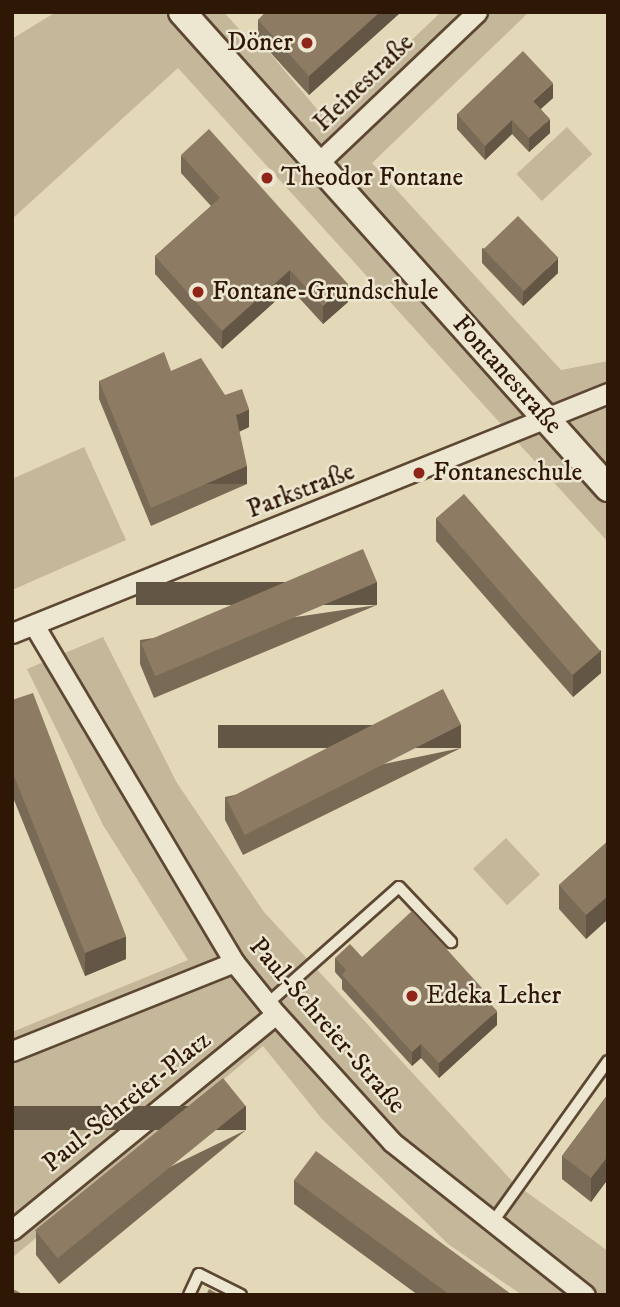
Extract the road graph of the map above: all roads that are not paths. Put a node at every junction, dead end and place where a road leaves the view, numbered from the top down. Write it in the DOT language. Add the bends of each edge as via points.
graph roads {
  1 [pos="182,12"];
  2 [pos="477,12"];
  3 [pos="318,163"];
  4 [pos="608,393"];
  5 [pos="546,418"];
  6 [pos="608,488"];
  7 [pos="34,625"];
  8 [pos="12,633"];
  9 [pos="451,942"];
  10 [pos="234,962"];
  11 [pos="272,1009"];
  12 [pos="12,1051"];
  13 [pos="608,1061"];
  14 [pos="492,1223"];
  15 [pos="12,1230"];
  16 [pos="189,1295"];
  17 [pos="241,1295"];
  18 [pos="585,1295"];
  1 -- 3 [label="street, Fontanestraße"];
  2 -- 3 [label="street, Heinestraße"];
  3 -- 5 [label="street, Fontanestraße"];
  4 -- 5 [label="street, Parkstraße"];
  5 -- 6 [label="street, Fontanestraße"];
  5 -- 7 [label="street, Parkstraße"];
  7 -- 8 [label="street, Parkstraße"];
  7 -- 10 [label="street, Paul-Schreier-Straße"];
  9 -- 11 [label="lane" via="399,887"];
  10 -- 11 [label="street, Paul-Schreier-Straße"];
  10 -- 12 [label="street"];
  11 -- 14 [label="street, Paul-Schreier-Straße" via="392,1142"];
  11 -- 15 [label="street, Paul-Schreier-Platz"];
  13 -- 14 [label="lane"];
  14 -- 18 [label="street, Paul-Schreier-Straße"];
  16 -- 17 [label="lane" via="199,1273"];
}
